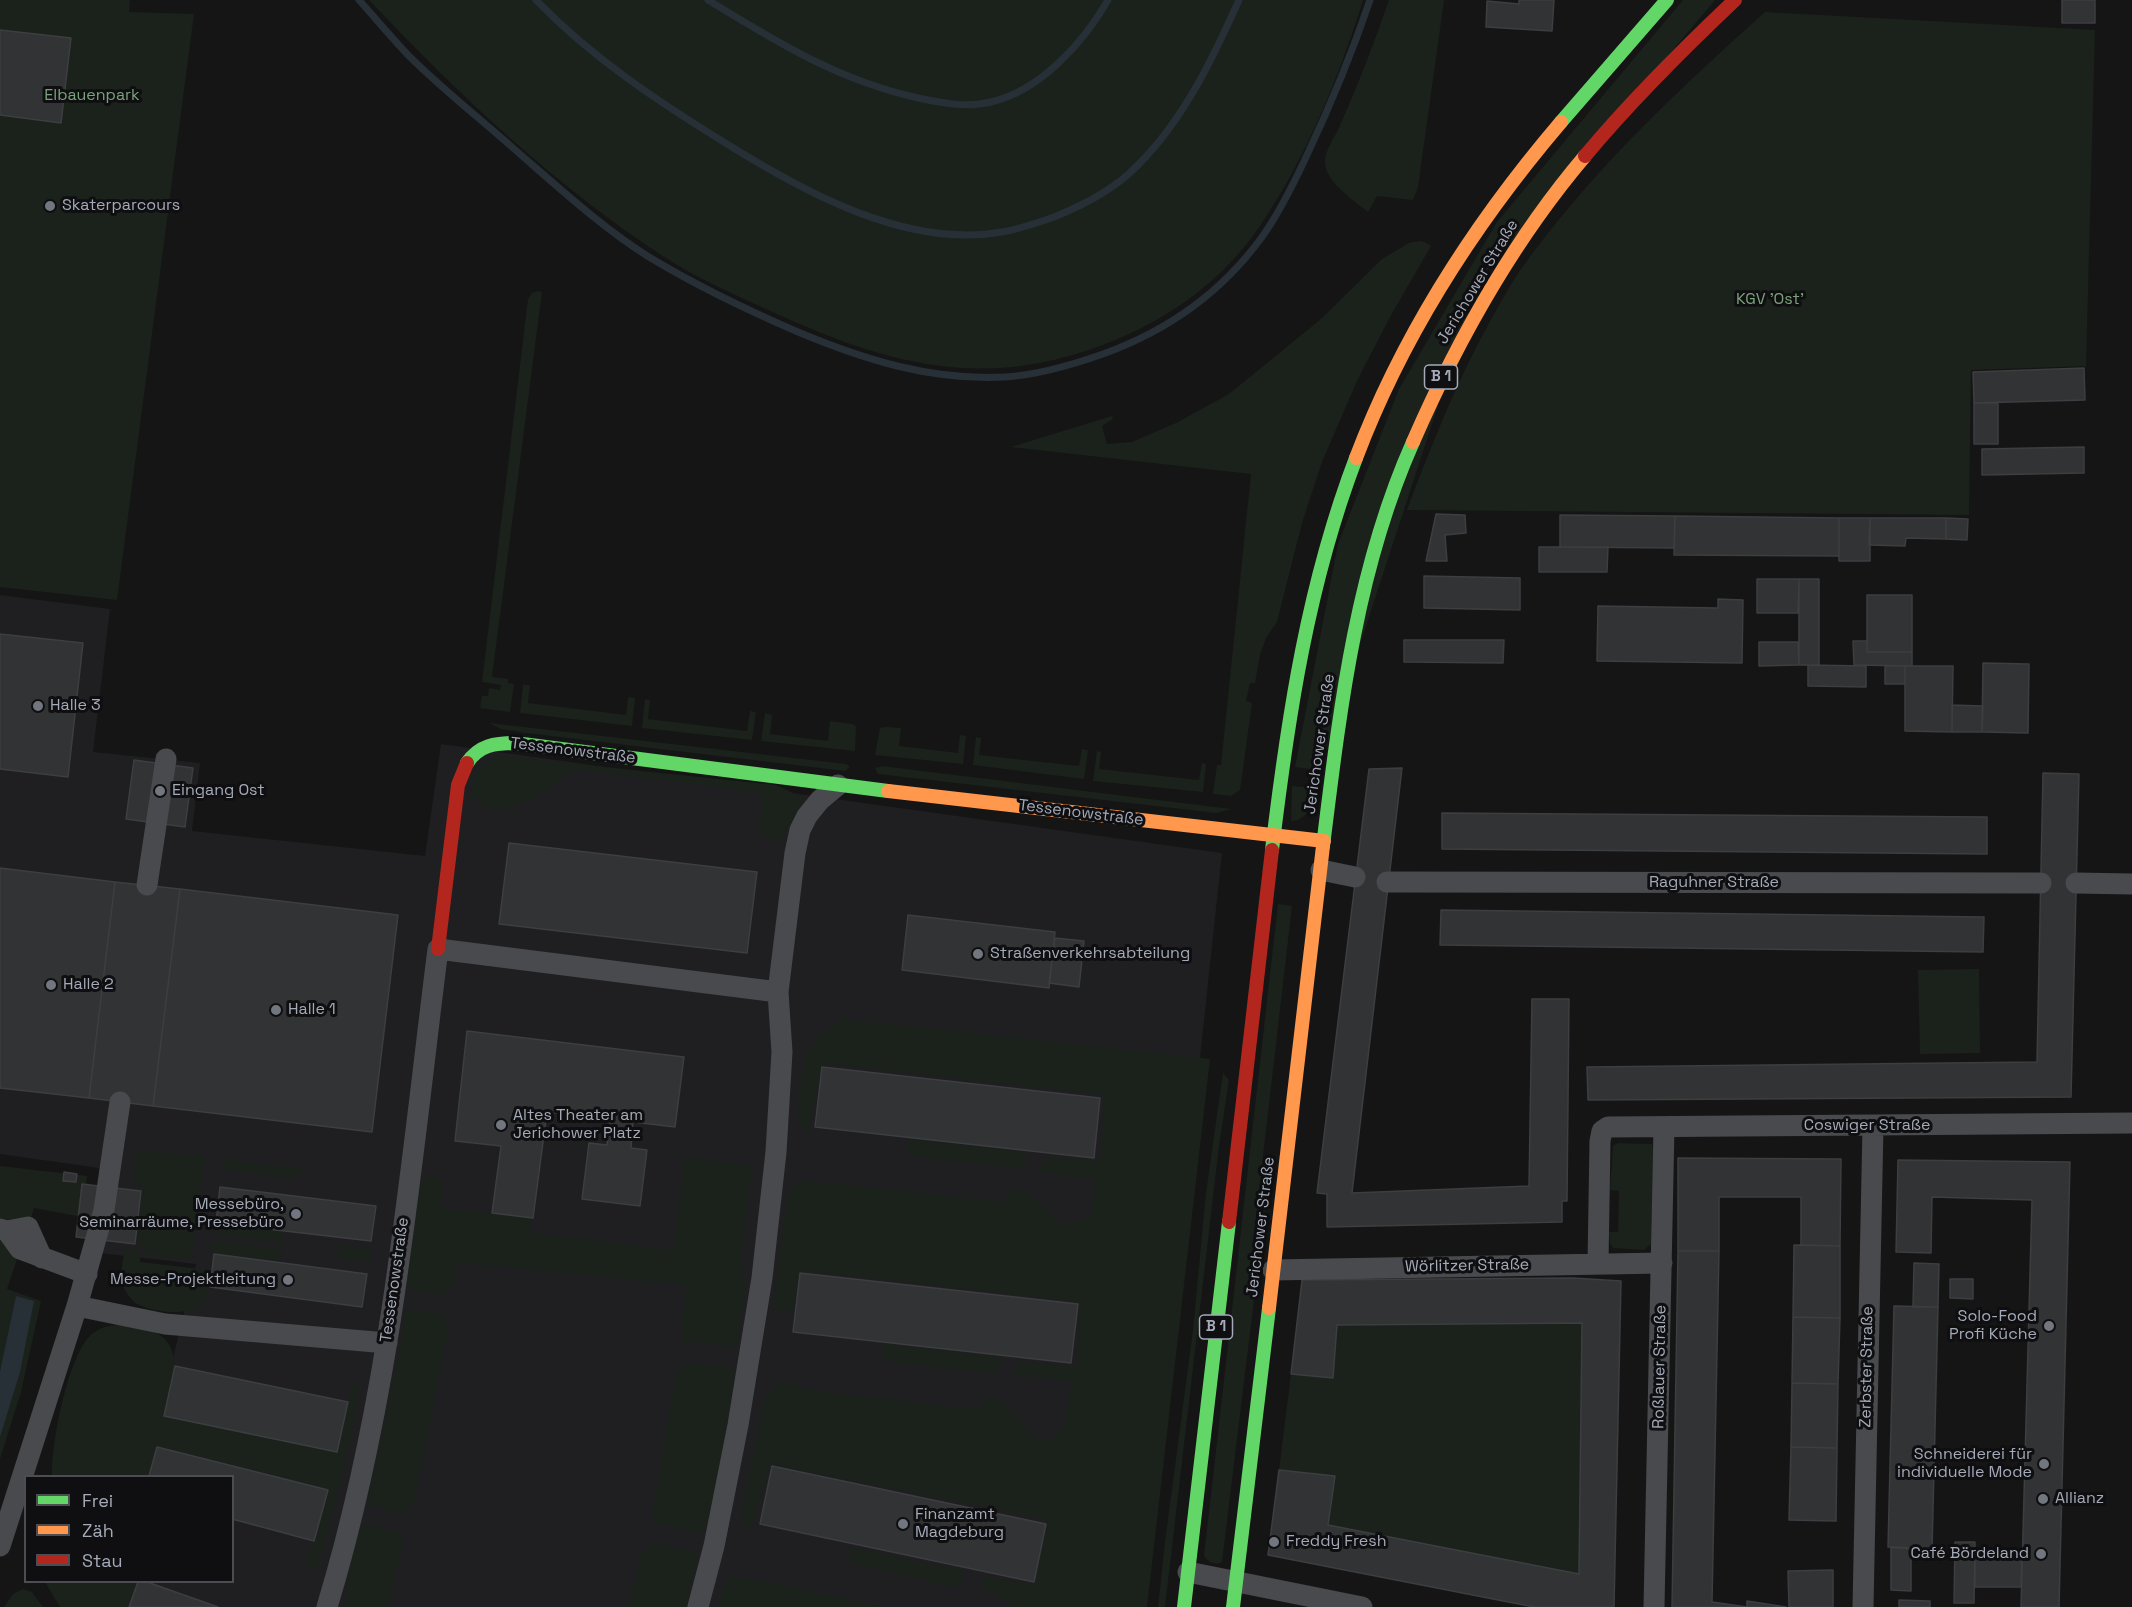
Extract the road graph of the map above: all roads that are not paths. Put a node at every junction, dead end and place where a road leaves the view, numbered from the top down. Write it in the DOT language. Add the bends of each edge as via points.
graph roads {
  1 [pos="1667,0"];
  2 [pos="1735,0"];
  3 [pos="166,759"];
  4 [pos="838,785"];
  5 [pos="1274,835"];
  6 [pos="1324,840"];
  7 [pos="1321,870"];
  8 [pos="1355,877"];
  9 [pos="1388,882"];
  10 [pos="2041,883"];
  11 [pos="2076,883"];
  12 [pos="2132,884"];
  13 [pos="147,885"];
  14 [pos="438,949"];
  15 [pos="778,992"];
  16 [pos="120,1102"];
  17 [pos="2132,1123"];
  18 [pos="1873,1126"];
  19 [pos="1664,1127"];
  20 [pos="4,1230"];
  21 [pos="1662,1263"];
  22 [pos="1598,1264"];
  23 [pos="1273,1270"];
  24 [pos="87,1274"];
  25 [pos="77,1306"];
  26 [pos="387,1343"];
  27 [pos="0,1546"];
  28 [pos="1188,1572"];
  29 [pos="1236,1582"];
  30 [pos="327,1607"];
  31 [pos="698,1607"];
  32 [pos="1184,1607"];
  33 [pos="1233,1607"];
  34 [pos="1362,1607"];
  35 [pos="1654,1607"];
  36 [pos="1863,1607"];
  1 -- 5 [label="main road, Jerichower Straße / B 1" via="1544,142 1483,222 1442,284 1390,380 1352,465 1316,583 1293,695"];
  2 -- 6 [label="main road, Jerichower Straße / B 1" via="1631,102 1561,183 1497,275 1434,392 1392,497 1366,583 1339,716"];
  3 -- 13 [label="street"];
  4 -- 5 [label="main road, Tessenowstraße"];
  4 -- 14 [label="main road, Tessenowstraße" via="515,743 486,745 470,759 458,785"];
  4 -- 15 [label="street" via="813,808 799,835"];
  5 -- 6 [label="main road, Tessenowstraße"];
  5 -- 28 [label="main road, Jerichower Straße / B 1"];
  6 -- 7 [label="main road, Jerichower Straße / B 1"];
  7 -- 8 [label="street"];
  7 -- 23 [label="main road, Jerichower Straße / B 1"];
  9 -- 10 [label="street, Raguhner Straße"];
  11 -- 12 [label="street"];
  14 -- 15 [label="street"];
  14 -- 26 [label="street, Tessenowstraße"];
  15 -- 31 [label="street" via="782,1052 762,1278 738,1425"];
  16 -- 24 [label="street" via="104,1210"];
  17 -- 18 [label="street, Coswiger Straße"];
  18 -- 19 [label="street, Coswiger Straße"];
  18 -- 36 [label="street, Zerbster Straße"];
  19 -- 21 [label="street, Roßlauer Straße"];
  19 -- 22 [label="street, Coswiger Straße" via="1604,1130 1600,1141"];
  20 -- 24 [label="street" via="20,1249"];
  21 -- 22 [label="street, Wörlitzer Straße"];
  21 -- 35 [label="street, Roßlauer Straße"];
  22 -- 23 [label="street, Wörlitzer Straße"];
  23 -- 29 [label="main road, Jerichower Straße / B 1"];
  24 -- 25 [label="street"];
  25 -- 26 [label="street" via="165,1324"];
  25 -- 27 [label="street"];
  26 -- 30 [label="street, Tessenowstraße" via="353,1512"];
  28 -- 29 [label="street"];
  28 -- 32 [label="main road, Jerichower Straße / B 1"];
  29 -- 33 [label="main road, Jerichower Straße / B 1"];
  29 -- 34 [label="street"];
}
